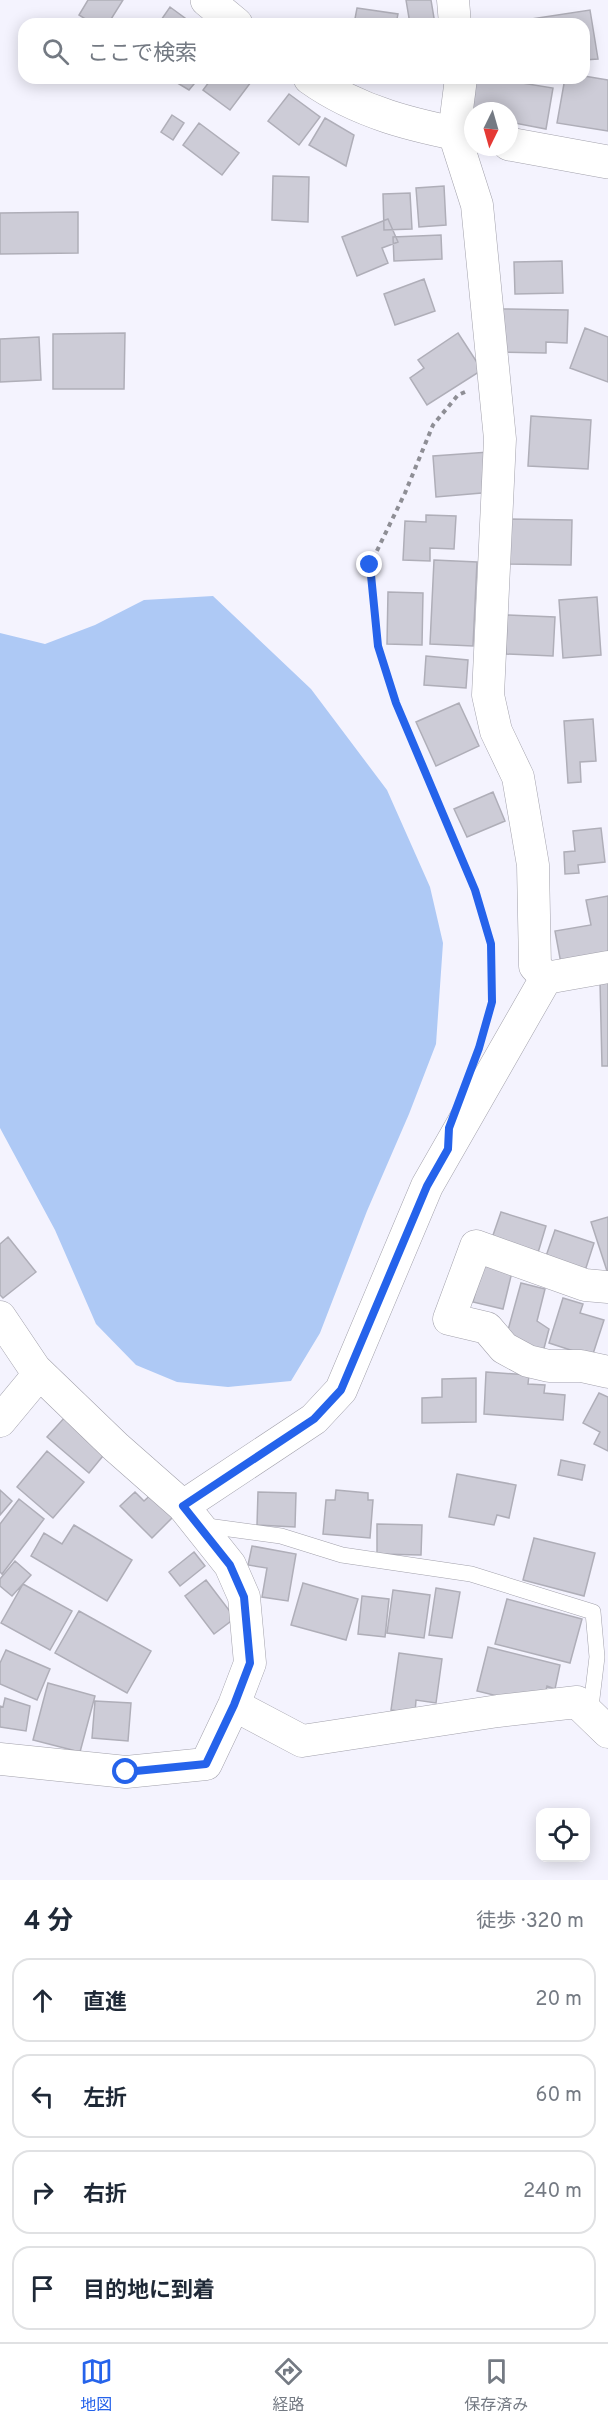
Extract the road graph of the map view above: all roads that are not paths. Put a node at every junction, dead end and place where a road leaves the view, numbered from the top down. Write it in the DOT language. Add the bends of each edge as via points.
graph roads {
  1 [pos="207,0"];
  2 [pos="453,0"];
  3 [pos="229,18"];
  4 [pos="454,18"];
  5 [pos="321,84"];
  6 [pos="461,84"];
  7 [pos="463,135"];
  8 [pos="518,146"];
  9 [pos="608,162"];
  10 [pos="608,967"];
  11 [pos="546,978"];
  12 [pos="608,1287"];
  13 [pos="0,1317"];
  14 [pos="608,1372"];
  15 [pos="39,1374"];
  16 [pos="0,1421"];
  17 [pos="191,1515"];
  18 [pos="234,1705"];
  19 [pos="599,1724"];
  20 [pos="0,1759"];
  1 -- 3 [label="street"];
  2 -- 4 [label="street"];
  5 -- 7 [label="street" via="370,112"];
  6 -- 7 [label="street"];
  7 -- 11 [label="street" via="477,205 500,439 488,695 496,731 518,777 533,865 535,966"];
  8 -- 9 [label="street"];
  10 -- 11 [label="street"];
  11 -- 17 [label="street" via="427,1186 341,1390 314,1419"];
  12 -- 14 [label="street" via="585,1285 476,1246 449,1319 486,1328 504,1347 528,1360"];
  13 -- 15 [label="street"];
  15 -- 16 [label="street"];
  15 -- 17 [label="street"];
  17 -- 18 [label="street" via="230,1565 244,1597 250,1663"];
  17 -- 19 [label="lane" via="342,1555 471,1574 593,1612"];
  18 -- 19 [label="street" via="302,1741 577,1702"];
  18 -- 20 [label="street" via="206,1764 126,1772"];
}
